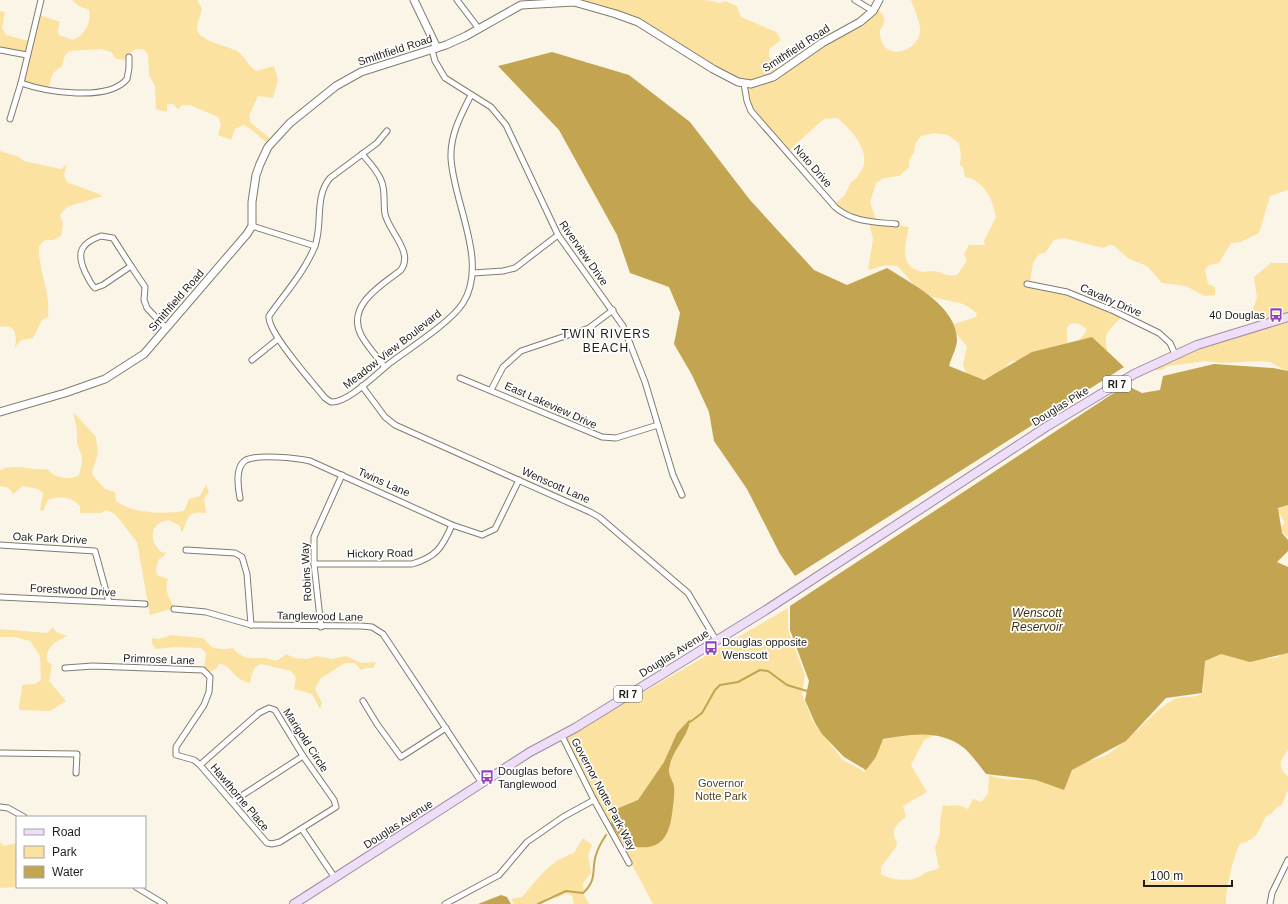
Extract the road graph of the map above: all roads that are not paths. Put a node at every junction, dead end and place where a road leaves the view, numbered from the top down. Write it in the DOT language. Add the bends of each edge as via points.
graph roads {
  1 [pos="41,0"];
  2 [pos="414,0"];
  3 [pos="457,0"];
  4 [pos="855,0"];
  5 [pos="879,0"];
  6 [pos="872,11"];
  7 [pos="479,29"];
  8 [pos="434,49"];
  9 [pos="0,50"];
  10 [pos="26,55"];
  11 [pos="129,57"];
  12 [pos="20,83"];
  13 [pos="744,84"];
  14 [pos="472,95"];
  15 [pos="10,119"];
  16 [pos="387,131"];
  17 [pos="362,154"];
  18 [pos="896,224"];
  19 [pos="252,226"];
  20 [pos="558,235"];
  21 [pos="315,246"];
  22 [pos="131,266"];
  23 [pos="473,273"];
  24 [pos="1027,284"];
  25 [pos="613,310"];
  26 [pos="1288,317"];
  27 [pos="166,328"];
  28 [pos="278,339"];
  29 [pos="1175,354"];
  30 [pos="252,360"];
  31 [pos="385,367"];
  32 [pos="460,378"];
  33 [pos="362,386"];
  34 [pos="491,390"];
  35 [pos="0,412"];
  36 [pos="658,425"];
  37 [pos="342,475"];
  38 [pos="519,480"];
  39 [pos="962,483"];
  40 [pos="682,495"];
  41 [pos="240,498"];
  42 [pos="452,525"];
  43 [pos="0,545"];
  44 [pos="186,550"];
  45 [pos="314,564"];
  46 [pos="0,597"];
  47 [pos="109,602"];
  48 [pos="145,604"];
  49 [pos="174,609"];
  50 [pos="251,625"];
  51 [pos="322,626"];
  52 [pos="716,640"];
  53 [pos="65,668"];
  54 [pos="363,701"];
  55 [pos="446,728"];
  56 [pos="562,736"];
  57 [pos="0,753"];
  58 [pos="176,755"];
  59 [pos="303,756"];
  60 [pos="200,765"];
  61 [pos="76,773"];
  62 [pos="482,783"];
  63 [pos="594,800"];
  64 [pos="232,802"];
  65 [pos="0,807"];
  66 [pos="22,816"];
  67 [pos="302,830"];
  68 [pos="1288,860"];
  69 [pos="629,863"];
  70 [pos="335,878"];
  71 [pos="138,888"];
  72 [pos="164,904"];
  73 [pos="294,904"];
  74 [pos="445,904"];
  75 [pos="1270,904"];
  1 -- 10 [label="street"];
  2 -- 8 [label="street"];
  3 -- 7 [label="street"];
  4 -- 6 [label="street"];
  5 -- 6 [label="street, Smithfield Road"];
  6 -- 13 [label="street, Smithfield Road" via="860,22 822,42 772,77"];
  7 -- 8 [label="street, Smithfield Road"];
  7 -- 13 [label="street, Smithfield Road" via="521,5 574,2 589,5 638,22 701,62"];
  8 -- 14 [label="street, Riverview Drive" via="435,61 445,78"];
  8 -- 19 [label="street, Smithfield Road" via="361,72 336,86 281,131 268,147 256,175"];
  9 -- 10 [label="street"];
  10 -- 12 [label="street"];
  11 -- 12 [label="street" via="127,79 114,88 72,93 54,92"];
  12 -- 15 [label="street"];
  13 -- 18 [label="street, Noto Drive" via="751,111 835,207 853,218"];
  14 -- 20 [label="street, Riverview Drive" via="491,107 506,125"];
  14 -- 23 [label="street, Meadow View Boulevard" via="455,130 451,158"];
  16 -- 17 [label="street, Meadow View Boulevard" via="377,143"];
  17 -- 21 [label="street, Meadow View Boulevard" via="326,183 321,196"];
  17 -- 31 [label="street" via="381,179 386,215 405,256 405,265 401,270 367,296 358,320 361,335"];
  19 -- 21 [label="street"];
  19 -- 27 [label="street, Smithfield Road"];
  20 -- 23 [label="street" via="515,268"];
  20 -- 25 [label="street, Riverview Drive"];
  21 -- 28 [label="street, Meadow View Boulevard" via="292,287 269,316 270,326"];
  22 -- 22 [label="street" via="117,243 109,236 96,238 82,248 80,254 84,270 95,288"];
  22 -- 27 [label="street" via="145,287 144,300 147,308"];
  23 -- 31 [label="street, Meadow View Boulevard" via="468,294 457,312"];
  24 -- 29 [label="street, Cavalry Drive" via="1067,292 1109,308 1159,333 1170,343"];
  25 -- 34 [label="street" via="589,328 517,354 503,366"];
  25 -- 36 [label="street, Riverview Drive" via="630,343"];
  26 -- 29 [label="main road, Douglas Pike / RI 7"];
  27 -- 35 [label="street, Smithfield Road" via="144,354 105,379"];
  28 -- 30 [label="street"];
  28 -- 33 [label="street, Meadow View Boulevard" via="328,401 341,401"];
  29 -- 39 [label="main road, Douglas Pike / RI 7" via="1134,374 1046,427"];
  31 -- 33 [label="street, Meadow View Boulevard"];
  32 -- 34 [label="street, East Lakeview Drive"];
  33 -- 38 [label="street, Wenscott Lane" via="394,425"];
  34 -- 36 [label="street, East Lakeview Drive" via="602,437 616,438"];
  36 -- 40 [label="street, Riverview Drive"];
  37 -- 41 [label="street, Twins Lane" via="310,461 296,458 246,460 242,464 236,483"];
  37 -- 42 [label="street, Twins Lane"];
  37 -- 45 [label="street, Robins Way" via="314,537"];
  38 -- 42 [label="street, Twins Lane" via="495,529 482,535"];
  38 -- 52 [label="street, Wenscott Lane" via="598,517 688,593"];
  39 -- 52 [label="main road, Douglas Avenue / RI 7"];
  42 -- 45 [label="street, Hickory Road" via="438,551 426,560 412,564"];
  43 -- 47 [label="street, Oak Park Drive" via="95,551"];
  44 -- 50 [label="street" via="221,551 242,557 247,574"];
  45 -- 51 [label="street, Robins Way"];
  46 -- 47 [label="street, Forestwood Drive"];
  47 -- 48 [label="street, Forestwood Drive"];
  49 -- 50 [label="street, Tanglewood Lane" via="206,612"];
  50 -- 51 [label="street, Tanglewood Lane"];
  51 -- 55 [label="street, Tanglewood Lane" via="361,626 378,630 383,634"];
  52 -- 56 [label="main road, Douglas Avenue / RI 7"];
  53 -- 58 [label="street, Primrose Lane" via="93,666 203,670 210,677 206,701 176,747"];
  54 -- 55 [label="street" via="401,757"];
  55 -- 62 [label="street, Tanglewood Lane"];
  56 -- 62 [label="main road, Douglas Avenue / RI 7" via="530,752"];
  56 -- 63 [label="street, Governor Notte Park Way"];
  57 -- 61 [label="street" via="76,754"];
  58 -- 60 [label="street, Hawthorne Place" via="194,760"];
  59 -- 60 [label="street, Marigold Circle" via="275,710 269,708 259,713"];
  59 -- 64 [label="street"];
  59 -- 67 [label="street, Marigold Circle" via="334,800 336,807"];
  60 -- 64 [label="street, Hawthorne Place"];
  62 -- 70 [label="main road, Douglas Avenue / RI 7"];
  63 -- 69 [label="street, Governor Notte Park Way"];
  63 -- 74 [label="street" via="563,817 527,842 499,875"];
  64 -- 67 [label="street, Hawthorne Place" via="267,843 280,842"];
  65 -- 66 [label="street" via="8,808"];
  67 -- 70 [label="street"];
  68 -- 75 [label="street"];
  70 -- 73 [label="main road, Douglas Avenue / RI 7"];
  71 -- 72 [label="street"];
}
